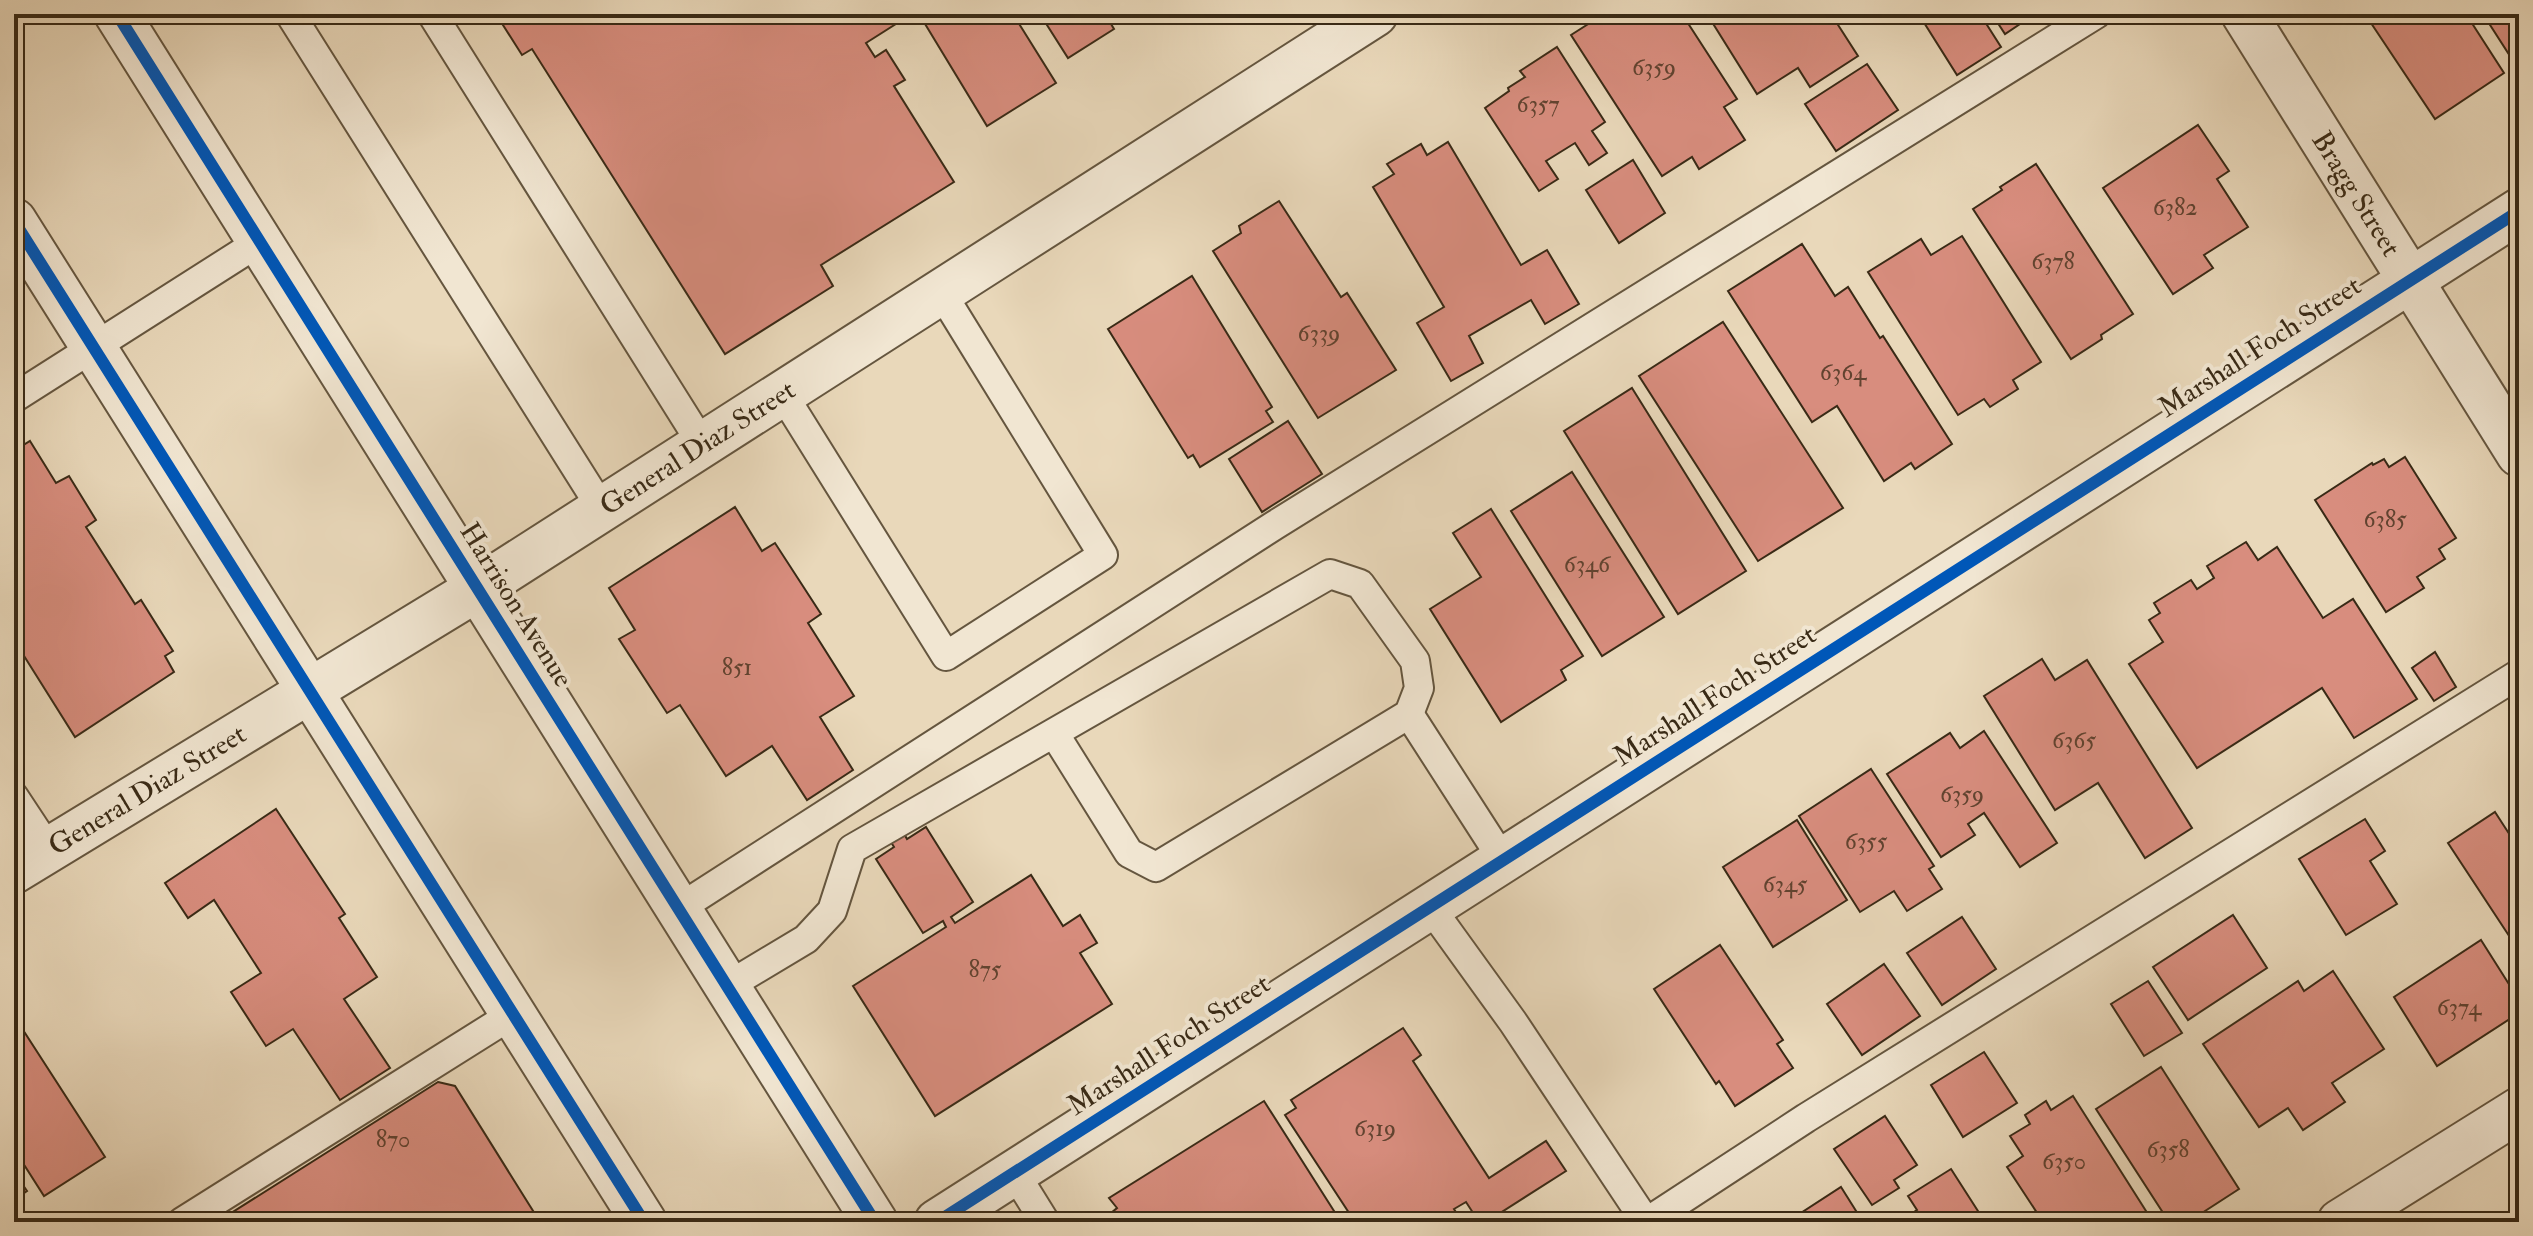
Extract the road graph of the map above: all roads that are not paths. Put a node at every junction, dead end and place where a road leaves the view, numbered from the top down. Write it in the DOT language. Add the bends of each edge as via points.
graph roads {
  1 [pos="117,14"];
  2 [pos="290,14"];
  3 [pos="432,14"];
  4 [pos="1375,14"];
  5 [pos="2096,14"];
  6 [pos="2244,14"];
  7 [pos="2519,211"];
  8 [pos="14,221"];
  9 [pos="259,242"];
  10 [pos="2410,280"];
  11 [pos="941,292"];
  12 [pos="94,347"];
  13 [pos="782,393"];
  14 [pos="14,398"];
  15 [pos="702,444"];
  16 [pos="2519,454"];
  17 [pos="602,509"];
  18 [pos="477,589"];
  19 [pos="2519,674"];
  20 [pos="310,691"];
  21 [pos="1409,714"];
  22 [pos="1054,733"];
  23 [pos="14,797"];
  24 [pos="1503,860"];
  25 [pos="32,861"];
  26 [pos="1430,907"];
  27 [pos="678,909"];
  28 [pos="726,987"];
  29 [pos="513,1014"];
  30 [pos="2519,1110"];
  31 [pos="1014,1172"];
  32 [pos="182,1222"];
  33 [pos="644,1222"];
  34 [pos="875,1222"];
  35 [pos="937,1222"];
  36 [pos="1045,1222"];
  37 [pos="1646,1222"];
  38 [pos="2340,1222"];
  1 -- 9 [label="street, Harrison Avenue"];
  2 -- 17 [label="lane"];
  3 -- 15 [label="lane"];
  4 -- 11 [label="street, General Diaz Street"];
  5 -- 27 [label="lane" via="1275,525"];
  6 -- 10 [label="street, Bragg Street"];
  7 -- 10 [label="street, Marshall Foch Street"];
  8 -- 12 [label="street"];
  9 -- 12 [label="lane"];
  9 -- 18 [label="street, Harrison Avenue"];
  10 -- 16 [label="street, Bragg Street"];
  10 -- 24 [label="street, Marshall Foch Street"];
  11 -- 13 [label="street, General Diaz Street"];
  11 -- 13 [label="lane" via="1103,555 946,656"];
  12 -- 14 [label="lane"];
  12 -- 20 [label="street"];
  13 -- 15 [label="street, General Diaz Street"];
  15 -- 17 [label="street, General Diaz Street"];
  17 -- 18 [label="street, General Diaz Street"];
  18 -- 20 [label="street, General Diaz Street"];
  18 -- 27 [label="street, Harrison Avenue"];
  19 -- 37 [label="lane"];
  20 -- 25 [label="street, General Diaz Street"];
  20 -- 29 [label="street"];
  21 -- 22 [label="lane" via="1156,867 1129,853"];
  21 -- 22 [label="lane" via="1419,688 1415,661 1360,584 1330,574"];
  21 -- 24 [label="lane"];
  22 -- 28 [label="lane" via="852,849 832,911 806,939"];
  23 -- 25 [label="lane"];
  24 -- 26 [label="street, Marshall Foch Street"];
  26 -- 31 [label="street, Marshall Foch Street"];
  26 -- 37 [label="lane"];
  27 -- 28 [label="street, Harrison Avenue"];
  28 -- 34 [label="street, Harrison Avenue"];
  29 -- 32 [label="lane"];
  29 -- 33 [label="street"];
  30 -- 38 [label="street"];
  31 -- 35 [label="street, Marshall Foch Street"];
  31 -- 36 [label="lane"];
}
